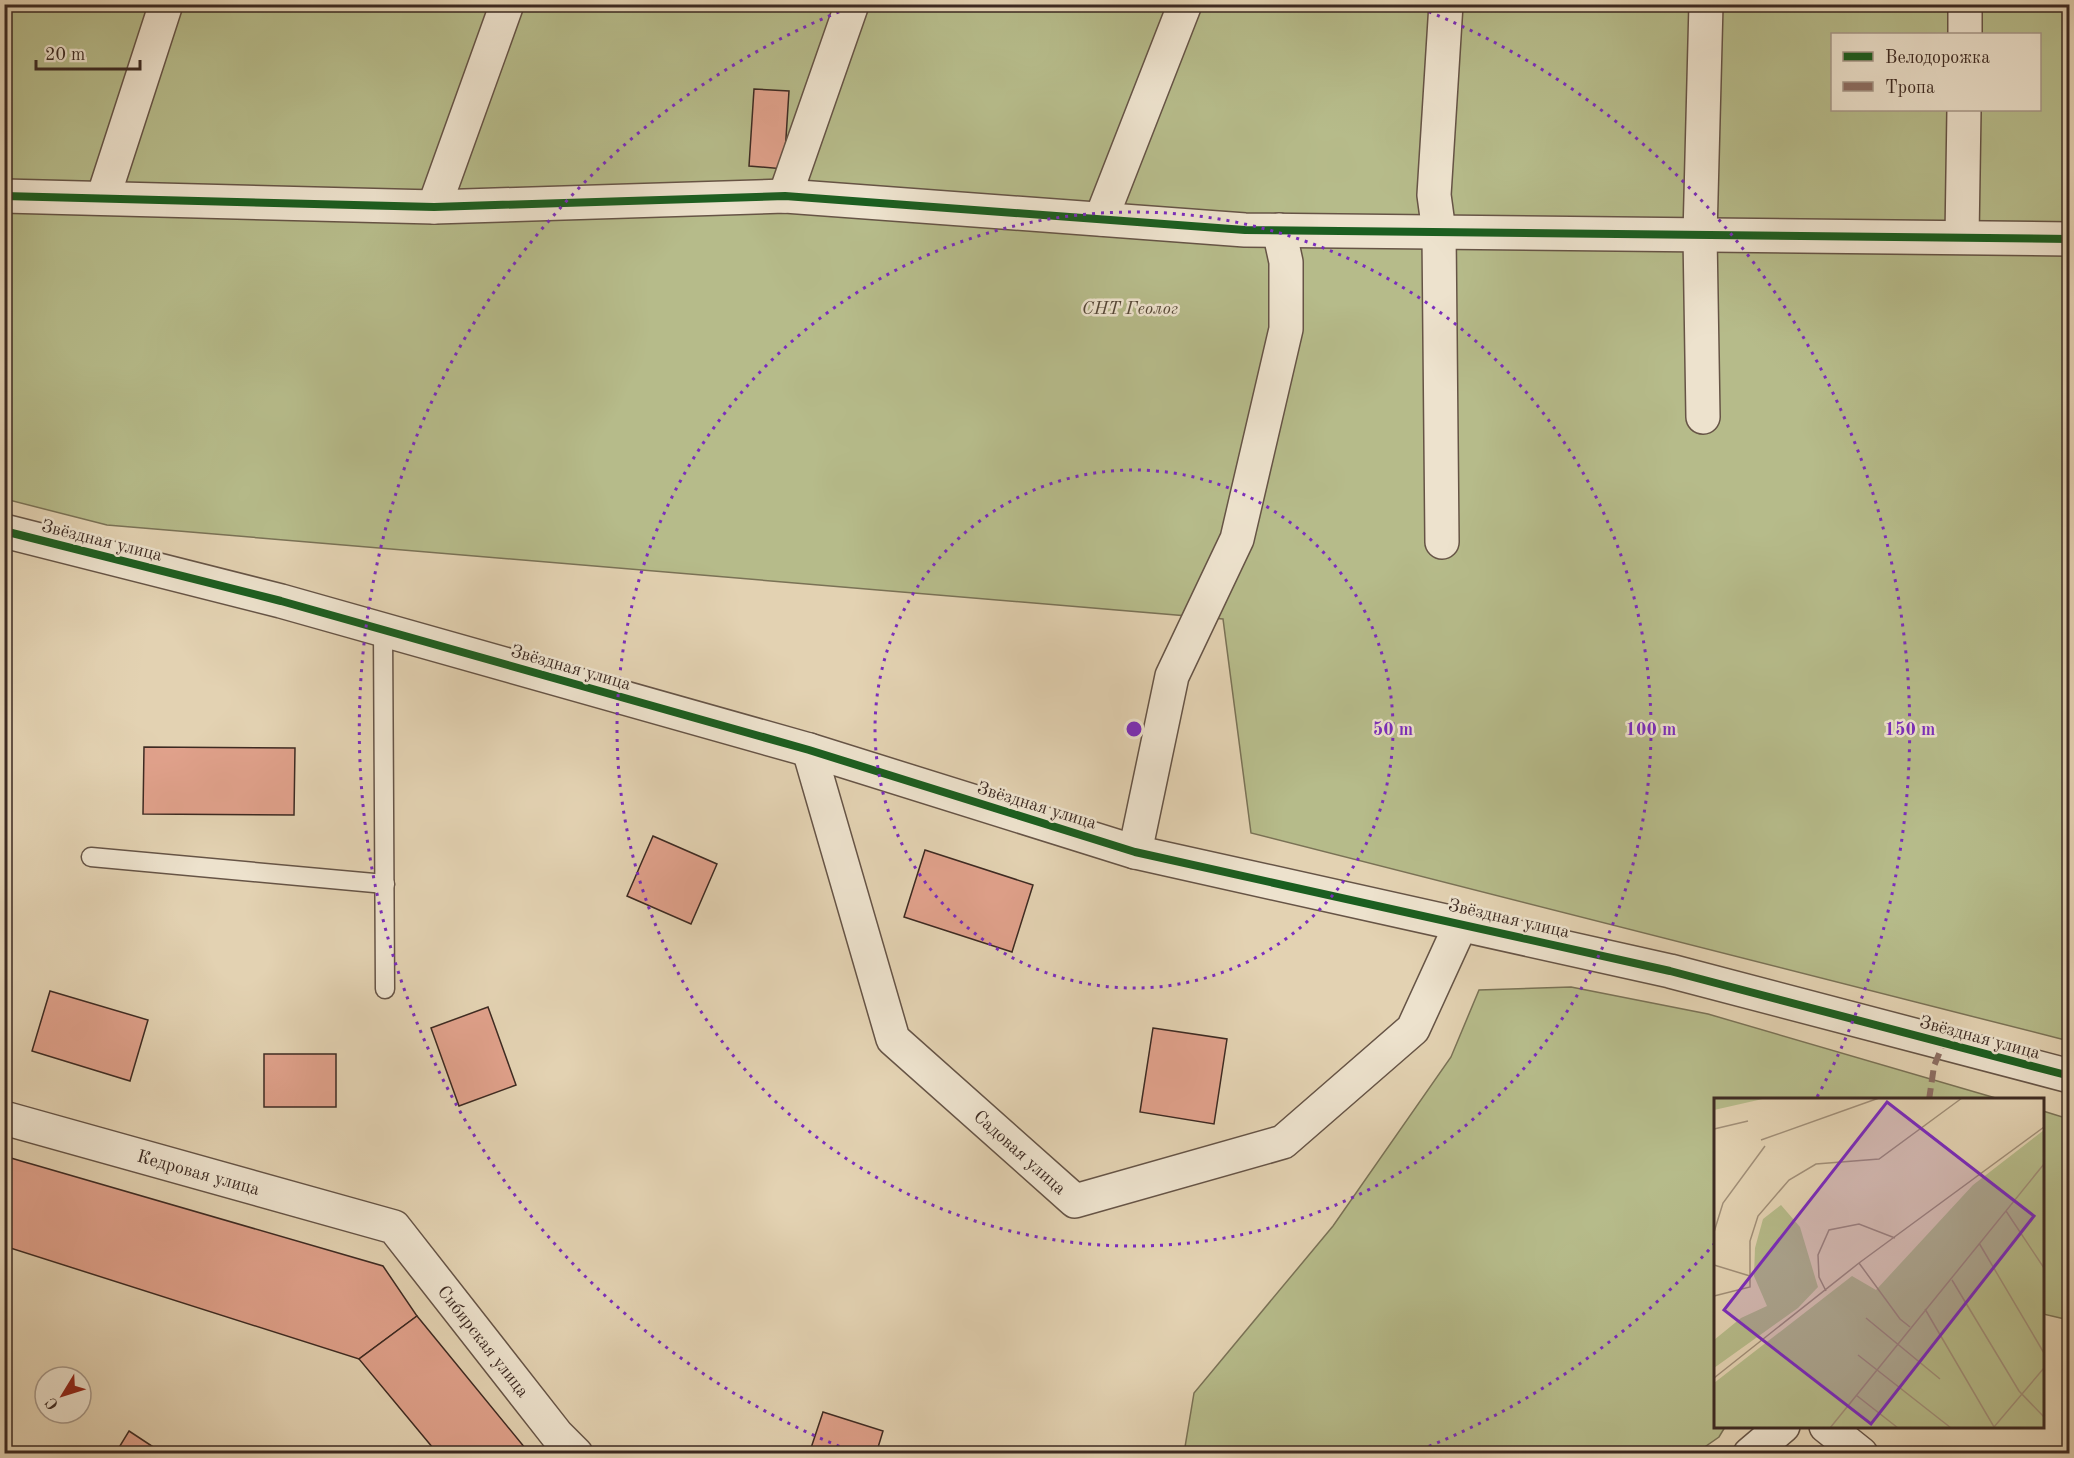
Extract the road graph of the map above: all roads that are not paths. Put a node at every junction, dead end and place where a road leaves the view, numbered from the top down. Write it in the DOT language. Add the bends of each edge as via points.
graph roads {
  1 [pos="166,4"];
  2 [pos="507,4"];
  3 [pos="852,4"];
  4 [pos="1185,4"];
  5 [pos="1446,4"];
  6 [pos="1706,4"];
  7 [pos="1965,4"];
  8 [pos="1965,33"];
  9 [pos="1964,111"];
  10 [pos="4,196"];
  11 [pos="785,196"];
  12 [pos="103,198"];
  13 [pos="434,207"];
  14 [pos="1101,219"];
  15 [pos="1279,230"];
  16 [pos="1439,231"];
  17 [pos="1700,234"];
  18 [pos="1962,237"];
  19 [pos="2070,238"];
  20 [pos="1704,417"];
  21 [pos="4,531"];
  22 [pos="1442,542"];
  23 [pos="383,630"];
  24 [pos="809,750"];
  25 [pos="1135,852"];
  26 [pos="92,857"];
  27 [pos="385,884"];
  28 [pos="1462,922"];
  29 [pos="385,989"];
  30 [pos="2070,1076"];
  31 [pos="4,1118"];
  32 [pos="394,1227"];
  33 [pos="1781,1428"];
  34 [pos="1828,1428"];
  35 [pos="576,1454"];
  36 [pos="1750,1454"];
  37 [pos="1861,1454"];
  1 -- 12 [label="street"];
  2 -- 13 [label="street"];
  3 -- 11 [label="street"];
  4 -- 14 [label="street"];
  5 -- 16 [label="street" via="1434,195"];
  6 -- 17 [label="street"];
  7 -- 8 [label="street"];
  9 -- 18 [label="street"];
  10 -- 12 [label="street"];
  11 -- 13 [label="street"];
  11 -- 14 [label="street"];
  12 -- 13 [label="street"];
  14 -- 15 [label="street"];
  15 -- 16 [label="street"];
  15 -- 25 [label="street" via="1286,262 1286,329 1237,539 1172,676"];
  16 -- 17 [label="street"];
  16 -- 22 [label="street"];
  17 -- 18 [label="street"];
  17 -- 20 [label="street"];
  18 -- 19 [label="street"];
  21 -- 23 [label="street, Звёздная улица"];
  23 -- 24 [label="street, Звёздная улица"];
  23 -- 27 [label="lane"];
  24 -- 25 [label="street, Звёздная улица"];
  24 -- 28 [label="street, Садовая улица" via="892,1039 1075,1201 1284,1142 1413,1029"];
  25 -- 28 [label="street, Звёздная улица"];
  26 -- 27 [label="lane"];
  27 -- 29 [label="lane"];
  28 -- 30 [label="street, Звёздная улица" via="1670,970"];
  31 -- 32 [label="street, Кедровая улица"];
  32 -- 35 [label="street, Сибирская улица" via="557,1436"];
  33 -- 36 [label="street"];
  34 -- 37 [label="street"];
}
